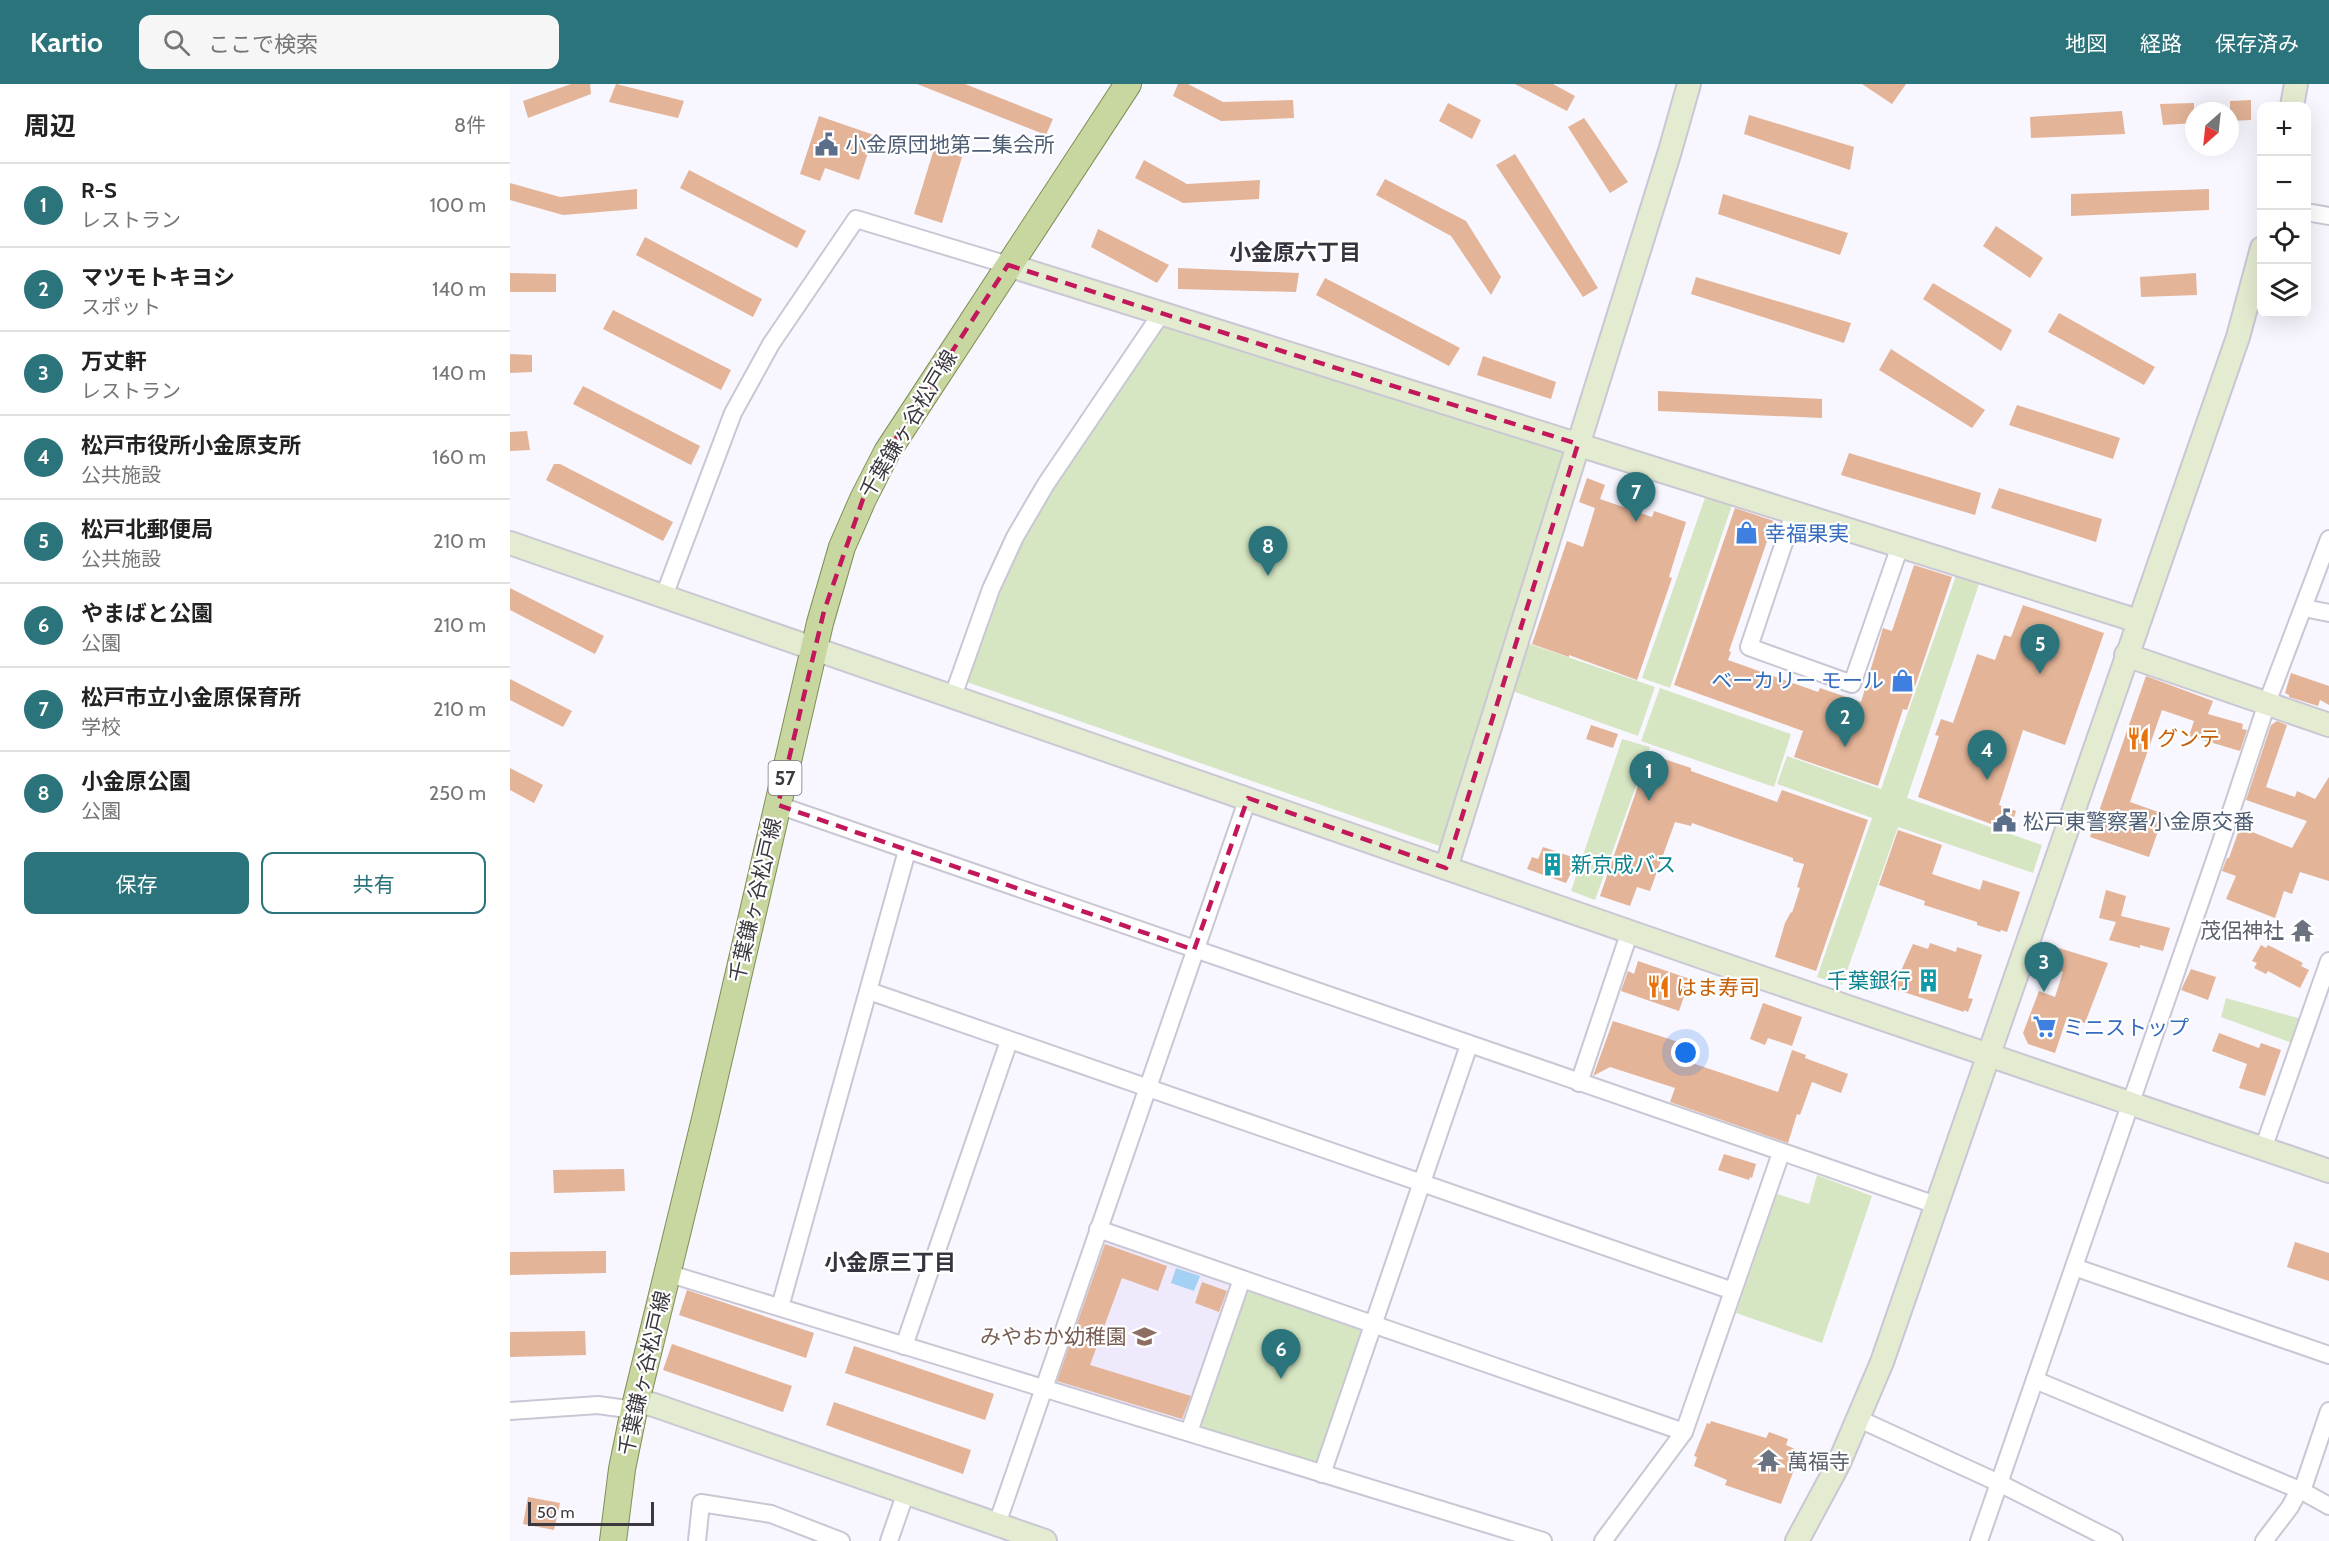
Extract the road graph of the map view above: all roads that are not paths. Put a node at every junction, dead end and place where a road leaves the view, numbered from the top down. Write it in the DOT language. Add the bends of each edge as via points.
graph roads {
  1 [pos="1128,84"];
  2 [pos="1689,84"];
  3 [pos="2296,84"];
  4 [pos="2293,102"];
  5 [pos="2311,213"];
  6 [pos="2329,216"];
  7 [pos="2258,264"];
  8 [pos="1008,265"];
  9 [pos="1161,314"];
  10 [pos="1578,444"];
  11 [pos="1794,513"];
  12 [pos="2329,539"];
  13 [pos="510,543"];
  14 [pos="1900,546"];
  15 [pos="664,596"];
  16 [pos="2304,608"];
  17 [pos="2329,613"];
  18 [pos="2138,621"];
  19 [pos="814,649"];
  20 [pos="2126,655"];
  21 [pos="953,696"];
  22 [pos="2266,703"];
  23 [pos="2329,725"];
  24 [pos="1248,798"];
  25 [pos="778,806"];
  26 [pos="907,851"];
  27 [pos="1446,868"];
  28 [pos="1630,931"];
  29 [pos="1194,950"];
  30 [pos="2329,961"];
  31 [pos="868,991"];
  32 [pos="2322,1003"];
  33 [pos="1009,1041"];
  34 [pos="1469,1045"];
  35 [pos="1988,1054"];
  36 [pos="1579,1083"];
  37 [pos="1147,1088"];
  38 [pos="2130,1103"];
  39 [pos="2264,1149"];
  40 [pos="1780,1153"];
  41 [pos="2329,1171"];
  42 [pos="1422,1183"];
  43 [pos="1936,1205"];
  44 [pos="1098,1229"];
  45 [pos="2074,1267"];
  46 [pos="667,1273"];
  47 [pos="1242,1279"];
  48 [pos="1733,1291"];
  49 [pos="780,1307"];
  50 [pos="1372,1324"];
  51 [pos="904,1346"];
  52 [pos="2329,1355"];
  53 [pos="2035,1380"];
  54 [pos="1043,1387"];
  55 [pos="635,1406"];
  56 [pos="510,1411"];
  57 [pos="2329,1411"];
  58 [pos="1859,1419"];
  59 [pos="1189,1432"];
  60 [pos="1684,1432"];
  61 [pos="1322,1474"];
  62 [pos="1999,1483"];
  63 [pos="2300,1490"];
  64 [pos="906,1492"];
  65 [pos="2329,1506"];
  66 [pos="997,1524"];
  67 [pos="1033,1539"];
  68 [pos="613,1541"];
  69 [pos="697,1541"];
  70 [pos="841,1541"];
  71 [pos="889,1541"];
  72 [pos="1543,1541"];
  73 [pos="1603,1541"];
  74 [pos="1797,1541"];
  75 [pos="1979,1541"];
  76 [pos="2114,1541"];
  77 [pos="2264,1541"];
  1 -- 8 [label="main road, 千葉鎌ヶ谷松戸線 / 57"];
  2 -- 10 [label="street"];
  3 -- 4 [label="street"];
  5 -- 6 [label="street"];
  7 -- 18 [label="street" via="2238,337"];
  8 -- 9 [label="street"];
  8 -- 15 [label="street" via="856,219 771,344 733,413"];
  8 -- 19 [label="main road, 千葉鎌ヶ谷松戸線 / 57" via="872,480 842,547"];
  9 -- 10 [label="street"];
  9 -- 21 [label="street" via="1046,484 1015,537 991,589"];
  10 -- 11 [label="street"];
  10 -- 27 [label="street"];
  11 -- 14 [label="street"];
  11 -- 14 [label="street" via="1749,647 1852,684"];
  12 -- 16 [label="street"];
  13 -- 15 [label="street"];
  14 -- 18 [label="street"];
  15 -- 19 [label="street"];
  16 -- 17 [label="street"];
  16 -- 22 [label="street"];
  18 -- 20 [label="street"];
  19 -- 21 [label="street"];
  19 -- 25 [label="main road, 千葉鎌ヶ谷松戸線 / 57"];
  20 -- 22 [label="street"];
  20 -- 35 [label="street"];
  21 -- 24 [label="street"];
  22 -- 23 [label="street"];
  22 -- 38 [label="street"];
  24 -- 27 [label="street"];
  24 -- 29 [label="street"];
  25 -- 26 [label="street"];
  25 -- 46 [label="main road, 千葉鎌ヶ谷松戸線 / 57"];
  26 -- 29 [label="street"];
  26 -- 31 [label="street"];
  27 -- 28 [label="street"];
  28 -- 35 [label="street"];
  28 -- 36 [label="street"];
  29 -- 34 [label="street"];
  29 -- 37 [label="street"];
  30 -- 32 [label="street"];
  31 -- 33 [label="street"];
  31 -- 49 [label="street"];
  32 -- 39 [label="street"];
  33 -- 37 [label="street"];
  33 -- 51 [label="street"];
  34 -- 36 [label="street"];
  34 -- 42 [label="street"];
  35 -- 38 [label="street"];
  35 -- 43 [label="street"];
  36 -- 40 [label="street"];
  37 -- 42 [label="street"];
  37 -- 44 [label="street"];
  38 -- 39 [label="street"];
  38 -- 45 [label="street"];
  39 -- 41 [label="street"];
  40 -- 43 [label="street"];
  40 -- 48 [label="street"];
  42 -- 48 [label="street"];
  42 -- 50 [label="street"];
  43 -- 58 [label="street"];
  44 -- 47 [label="street"];
  44 -- 54 [label="street"];
  45 -- 52 [label="street"];
  45 -- 53 [label="street"];
  46 -- 49 [label="street"];
  46 -- 55 [label="main road, 千葉鎌ヶ谷松戸線 / 57"];
  47 -- 50 [label="street"];
  47 -- 59 [label="street"];
  48 -- 60 [label="street"];
  49 -- 51 [label="street"];
  50 -- 60 [label="street"];
  50 -- 61 [label="street"];
  51 -- 54 [label="street"];
  53 -- 62 [label="street"];
  53 -- 63 [label="street"];
  54 -- 59 [label="street"];
  54 -- 66 [label="street"];
  55 -- 56 [label="street"];
  55 -- 64 [label="street" via="654,1405"];
  55 -- 68 [label="main road, 千葉鎌ヶ谷松戸線 / 57"];
  57 -- 63 [label="street"];
  58 -- 62 [label="street"];
  58 -- 74 [label="street"];
  59 -- 61 [label="street"];
  60 -- 73 [label="street"];
  61 -- 72 [label="street"];
  62 -- 75 [label="street"];
  62 -- 76 [label="street"];
  63 -- 65 [label="street"];
  63 -- 77 [label="street"];
  64 -- 66 [label="street"];
  64 -- 71 [label="street"];
  66 -- 67 [label="street"];
  69 -- 70 [label="street" via="701,1503 771,1514"];
}
